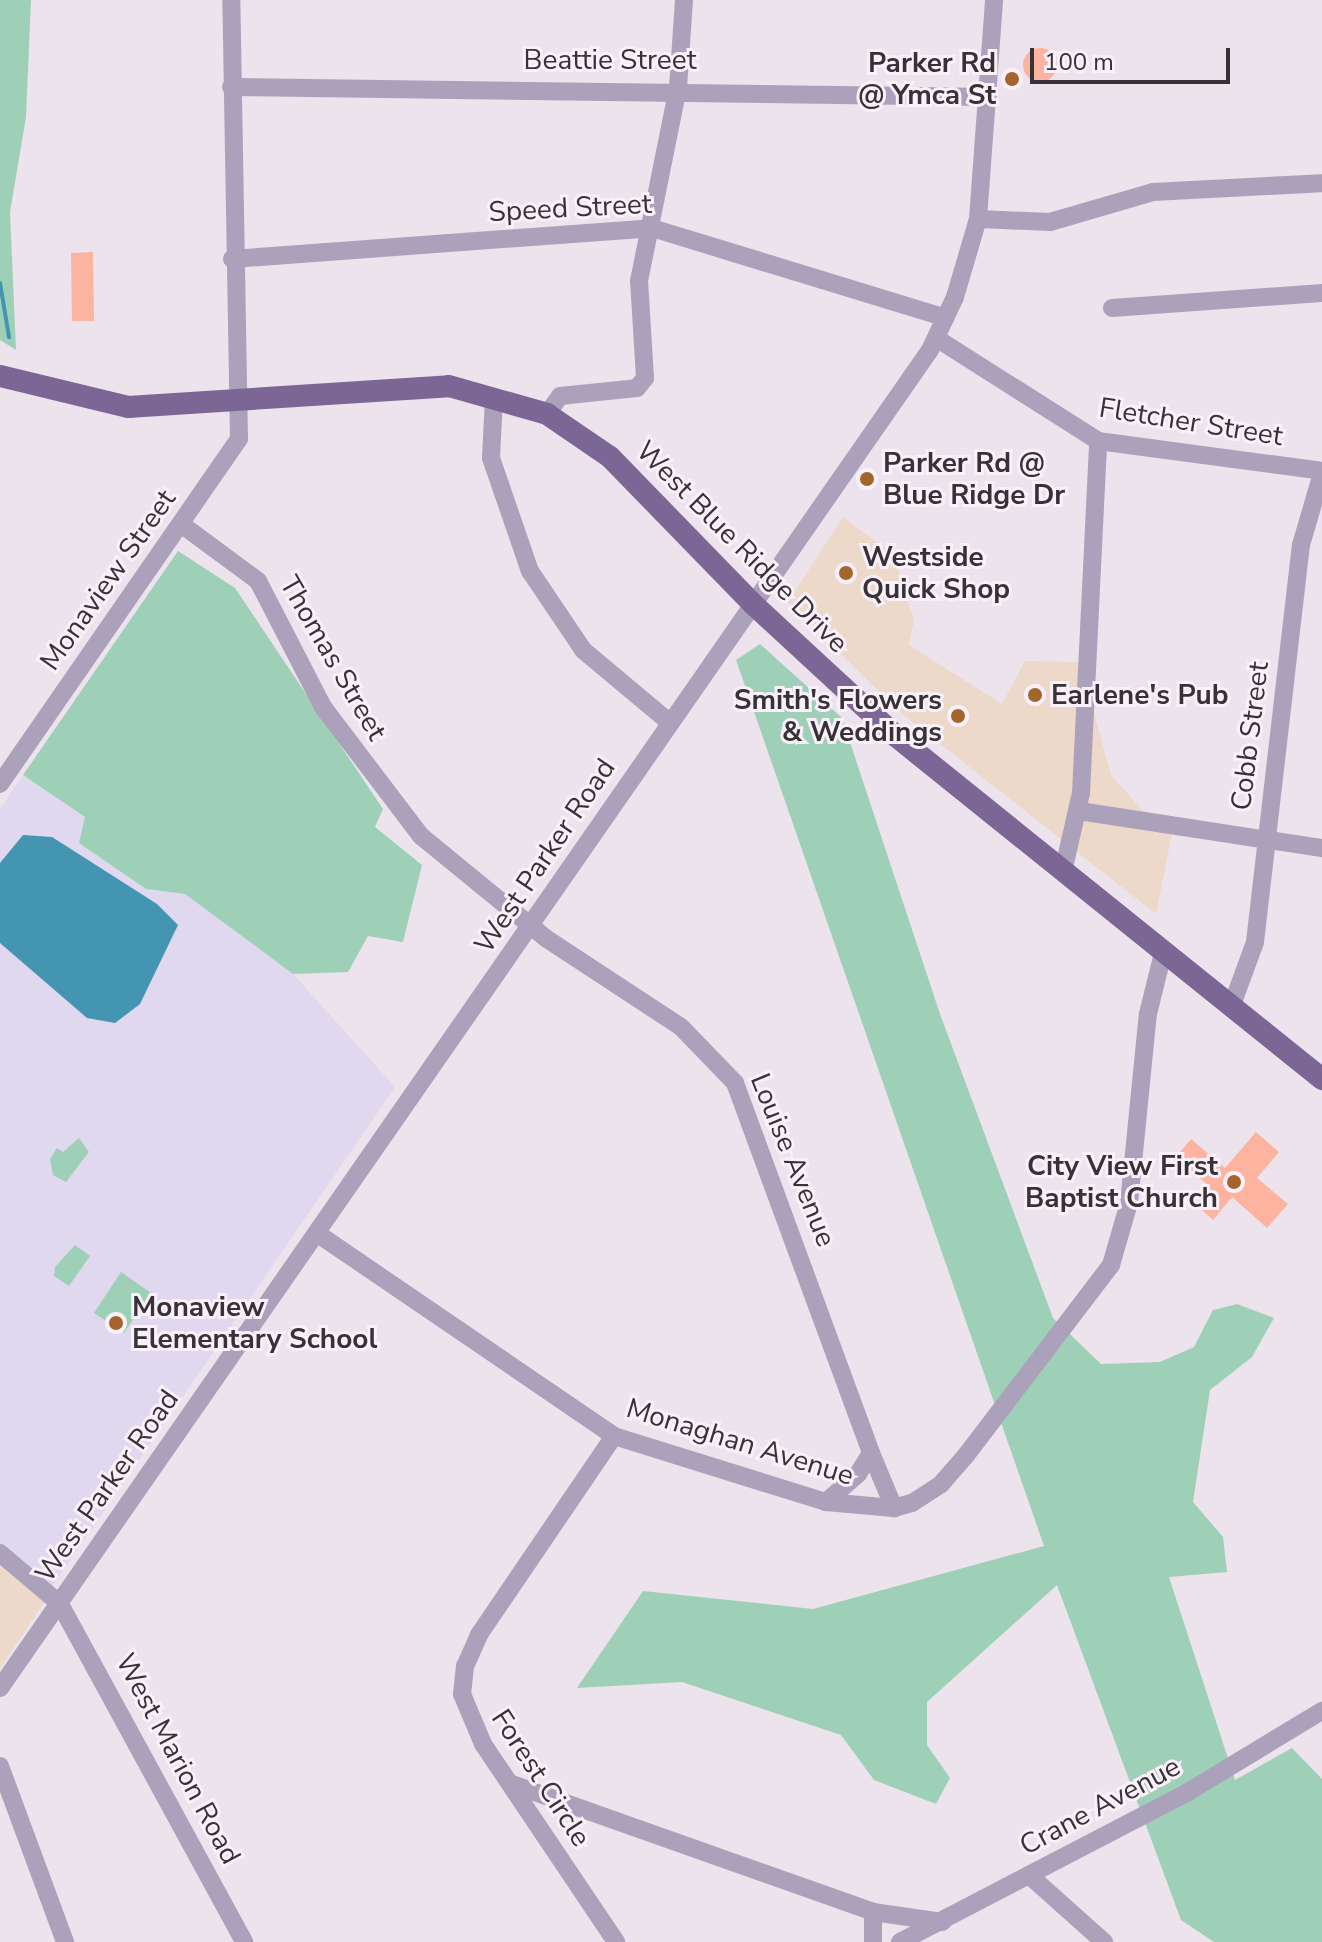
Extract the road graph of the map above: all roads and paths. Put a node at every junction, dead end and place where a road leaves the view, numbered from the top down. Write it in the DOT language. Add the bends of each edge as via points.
graph roads {
  1 [pos="231,0"];
  2 [pos="684,0"];
  3 [pos="994,0"];
  4 [pos="231,87"];
  5 [pos="678,88"];
  6 [pos="988,97"];
  7 [pos="1322,183"];
  8 [pos="978,219"];
  9 [pos="652,228"];
  10 [pos="232,259"];
  11 [pos="1322,293"];
  12 [pos="1112,308"];
  13 [pos="946,318"];
  14 [pos="936,338"];
  15 [pos="0,376"];
  16 [pos="494,397"];
  17 [pos="235,400"];
  18 [pos="547,414"];
  19 [pos="1098,441"];
  20 [pos="1322,472"];
  21 [pos="181,524"];
  22 [pos="754,605"];
  23 [pos="669,722"];
  24 [pos="0,784"];
  25 [pos="1079,811"];
  26 [pos="1266,838"];
  27 [pos="1322,848"];
  28 [pos="1063,872"];
  29 [pos="533,928"];
  30 [pos="1163,953"];
  31 [pos="1232,1005"];
  32 [pos="1322,1079"];
  33 [pos="318,1234"];
  34 [pos="614,1436"];
  35 [pos="871,1453"];
  36 [pos="826,1502"];
  37 [pos="894,1508"];
  38 [pos="0,1553"];
  39 [pos="60,1604"];
  40 [pos="0,1688"];
  41 [pos="1322,1711"];
  42 [pos="0,1766"];
  43 [pos="512,1784"];
  44 [pos="1029,1875"];
  45 [pos="873,1912"];
  46 [pos="942,1922"];
  47 [pos="65,1942"];
  48 [pos="244,1942"];
  49 [pos="616,1942"];
  50 [pos="873,1942"];
  51 [pos="900,1942"];
  52 [pos="1104,1942"];
  1 -- 4 [label="street"];
  2 -- 5 [label="street"];
  3 -- 6 [label="street, West Parker Road"];
  4 -- 5 [label="street, Beattie Street"];
  4 -- 10 [label="street"];
  5 -- 6 [label="street, Beattie Street"];
  5 -- 9 [label="street"];
  6 -- 8 [label="street, West Parker Road"];
  7 -- 8 [label="street" via="1153,192 1050,222"];
  8 -- 13 [label="street, West Parker Road"];
  9 -- 10 [label="street, Speed Street"];
  9 -- 13 [label="street, Speed Street"];
  9 -- 18 [label="street" via="639,281 642,384 560,396"];
  10 -- 17 [label="street"];
  11 -- 12 [label="street"];
  13 -- 14 [label="street, West Parker Road"];
  14 -- 19 [label="street, Fletcher Street"];
  14 -- 22 [label="street, West Parker Road"];
  15 -- 17 [label="main road, West Blue Ridge Drive" via="62,396 128,407"];
  16 -- 17 [label="main road, West Blue Ridge Drive" via="408,384"];
  16 -- 18 [label="main road, West Blue Ridge Drive"];
  16 -- 23 [label="street" via="491,458 530,571 583,650"];
  17 -- 21 [label="street, Monaview Street" via="239,439"];
  18 -- 22 [label="main road, West Blue Ridge Drive" via="610,457"];
  19 -- 20 [label="street, Fletcher Street"];
  19 -- 25 [label="street"];
  20 -- 26 [label="street, Cobb Street" via="1301,545"];
  21 -- 24 [label="street, Monaview Street"];
  21 -- 29 [label="street, Thomas Street" via="258,581 323,707 421,836"];
  22 -- 23 [label="street, West Parker Road"];
  22 -- 28 [label="main road, West Blue Ridge Drive" via="897,737"];
  23 -- 29 [label="street, West Parker Road"];
  25 -- 26 [label="street"];
  25 -- 28 [label="street"];
  26 -- 27 [label="street"];
  26 -- 31 [label="street, Cobb Street" via="1255,942"];
  28 -- 30 [label="main road, West Blue Ridge Drive"];
  29 -- 33 [label="street, West Parker Road"];
  29 -- 35 [label="street, Louise Avenue" via="681,1027 735,1083"];
  30 -- 31 [label="main road, West Blue Ridge Drive"];
  30 -- 37 [label="street" via="1148,1014 1129,1203 1111,1265 941,1484"];
  31 -- 32 [label="main road, West Blue Ridge Drive"];
  33 -- 34 [label="street, Monaghan Avenue"];
  33 -- 39 [label="street, West Parker Road"];
  34 -- 36 [label="street, Monaghan Avenue"];
  34 -- 43 [label="street, Forest Circle" via="479,1635 465,1666 466,1712"];
  35 -- 36 [label="street" via="858,1474"];
  35 -- 37 [label="street, Louise Avenue"];
  36 -- 37 [label="street, Monaghan Avenue"];
  38 -- 39 [label="street"];
  39 -- 40 [label="street, West Parker Road"];
  39 -- 48 [label="street, West Marion Road"];
  41 -- 44 [label="street, Crane Avenue" via="1188,1792"];
  42 -- 47 [label="street"];
  43 -- 45 [label="street"];
  43 -- 49 [label="street, Forest Circle"];
  44 -- 46 [label="street, Crane Avenue"];
  44 -- 52 [label="street"];
  45 -- 46 [label="street"];
  45 -- 50 [label="street"];
  46 -- 51 [label="street, Crane Avenue"];
}
